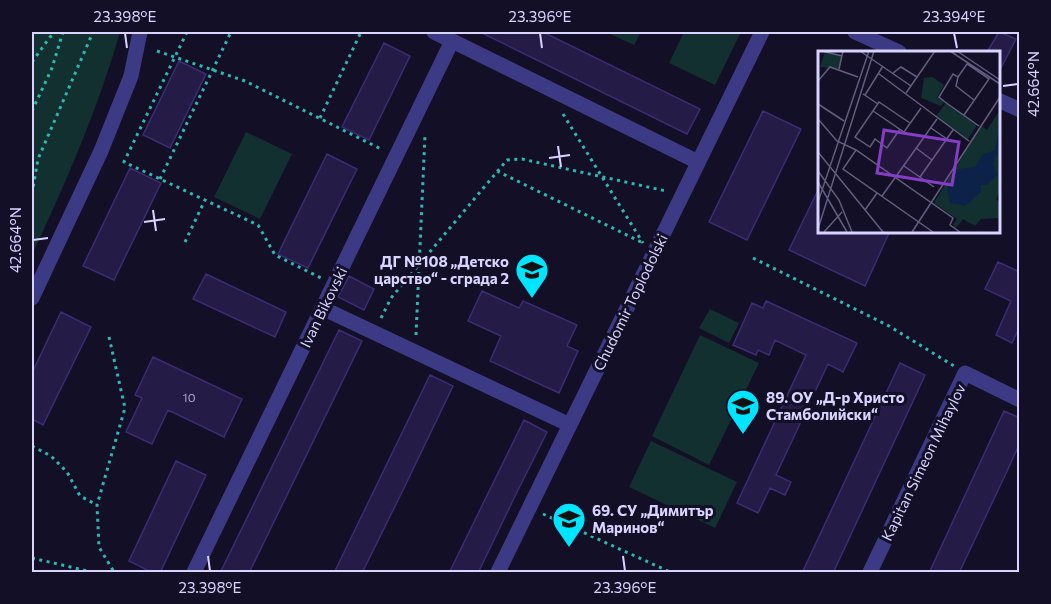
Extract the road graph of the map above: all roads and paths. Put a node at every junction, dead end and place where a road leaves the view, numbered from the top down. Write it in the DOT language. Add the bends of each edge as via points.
graph roads {
  1 [pos="57,32"];
  2 [pos="63,32"];
  3 [pos="93,32"];
  4 [pos="140,32"];
  5 [pos="187,32"];
  6 [pos="231,32"];
  7 [pos="361,32"];
  8 [pos="434,32"];
  9 [pos="762,32"];
  10 [pos="855,32"];
  11 [pos="452,40"];
  12 [pos="157,51"];
  13 [pos="897,51"];
  14 [pos="175,57"];
  15 [pos="32,62"];
  16 [pos="213,70"];
  17 [pos="546,87"];
  18 [pos="1000,100"];
  19 [pos="1020,110"];
  20 [pos="32,111"];
  21 [pos="320,118"];
  22 [pos="426,126"];
  23 [pos="396,156"];
  24 [pos="698,162"];
  25 [pos="497,171"];
  26 [pos="602,177"];
  27 [pos="160,179"];
  28 [pos="32,194"];
  29 [pos="682,195"];
  30 [pos="205,200"];
  31 [pos="185,242"];
  32 [pos="649,246"];
  33 [pos="753,258"];
  34 [pos="419,264"];
  35 [pos="334,284"];
  36 [pos="32,298"];
  37 [pos="322,308"];
  38 [pos="375,332"];
  39 [pos="109,337"];
  40 [pos="415,352"];
  41 [pos="965,374"];
  42 [pos="1020,400"];
  43 [pos="570,425"];
  44 [pos="32,446"];
  45 [pos="97,505"];
  46 [pos="530,508"];
  47 [pos="32,558"];
  48 [pos="92,573"];
  49 [pos="114,573"];
  50 [pos="194,573"];
  51 [pos="498,573"];
  52 [pos="670,573"];
  53 [pos="870,573"];
  1 -- 15 [label="path"];
  2 -- 20 [label="path"];
  3 -- 28 [label="path" via="38,159"];
  4 -- 36 [label="street" via="131,76 101,151"];
  5 -- 14 [label="path"];
  6 -- 16 [label="path"];
  7 -- 21 [label="path"];
  8 -- 11 [label="street"];
  9 -- 24 [label="street, Chudomir Toplodolski"];
  10 -- 13 [label="street"];
  11 -- 17 [label="street"];
  11 -- 23 [label="street, Ivan Bikovski"];
  12 -- 14 [label="path"];
  14 -- 16 [label="path"];
  14 -- 27 [label="path" via="124,162"];
  16 -- 21 [label="path" via="245,81"];
  16 -- 27 [label="path"];
  17 -- 24 [label="street"];
  17 -- 26 [label="path"];
  18 -- 19 [label="street"];
  21 -- 23 [label="path"];
  22 -- 34 [label="path"];
  23 -- 35 [label="street, Ivan Bikovski"];
  24 -- 29 [label="street, Chudomir Toplodolski"];
  25 -- 26 [label="path" via="507,160 522,159"];
  25 -- 32 [label="path"];
  25 -- 34 [label="path"];
  26 -- 29 [label="path"];
  26 -- 32 [label="path"];
  27 -- 30 [label="path"];
  29 -- 32 [label="street, Chudomir Toplodolski"];
  30 -- 31 [label="path"];
  30 -- 35 [label="path" via="258,225 275,255"];
  32 -- 43 [label="street, Chudomir Toplodolski"];
  33 -- 41 [label="path" via="889,326"];
  34 -- 38 [label="path" via="391,298"];
  34 -- 40 [label="path"];
  35 -- 37 [label="street, Ivan Bikovski"];
  37 -- 38 [label="street"];
  37 -- 50 [label="street, Ivan Bikovski"];
  38 -- 40 [label="street"];
  39 -- 45 [label="path" via="125,408"];
  40 -- 43 [label="street"];
  41 -- 42 [label="street, Кapitan Simeon Mihaylov"];
  41 -- 53 [label="street, Кapitan Simeon Mihaylov"];
  43 -- 46 [label="street, Chudomir Toplodolski"];
  44 -- 45 [label="path" via="51,456 67,472 80,496"];
  45 -- 49 [label="path" via="99,547"];
  46 -- 51 [label="street, Chudomir Toplodolski"];
  46 -- 52 [label="path"];
  47 -- 48 [label="path"];
}
